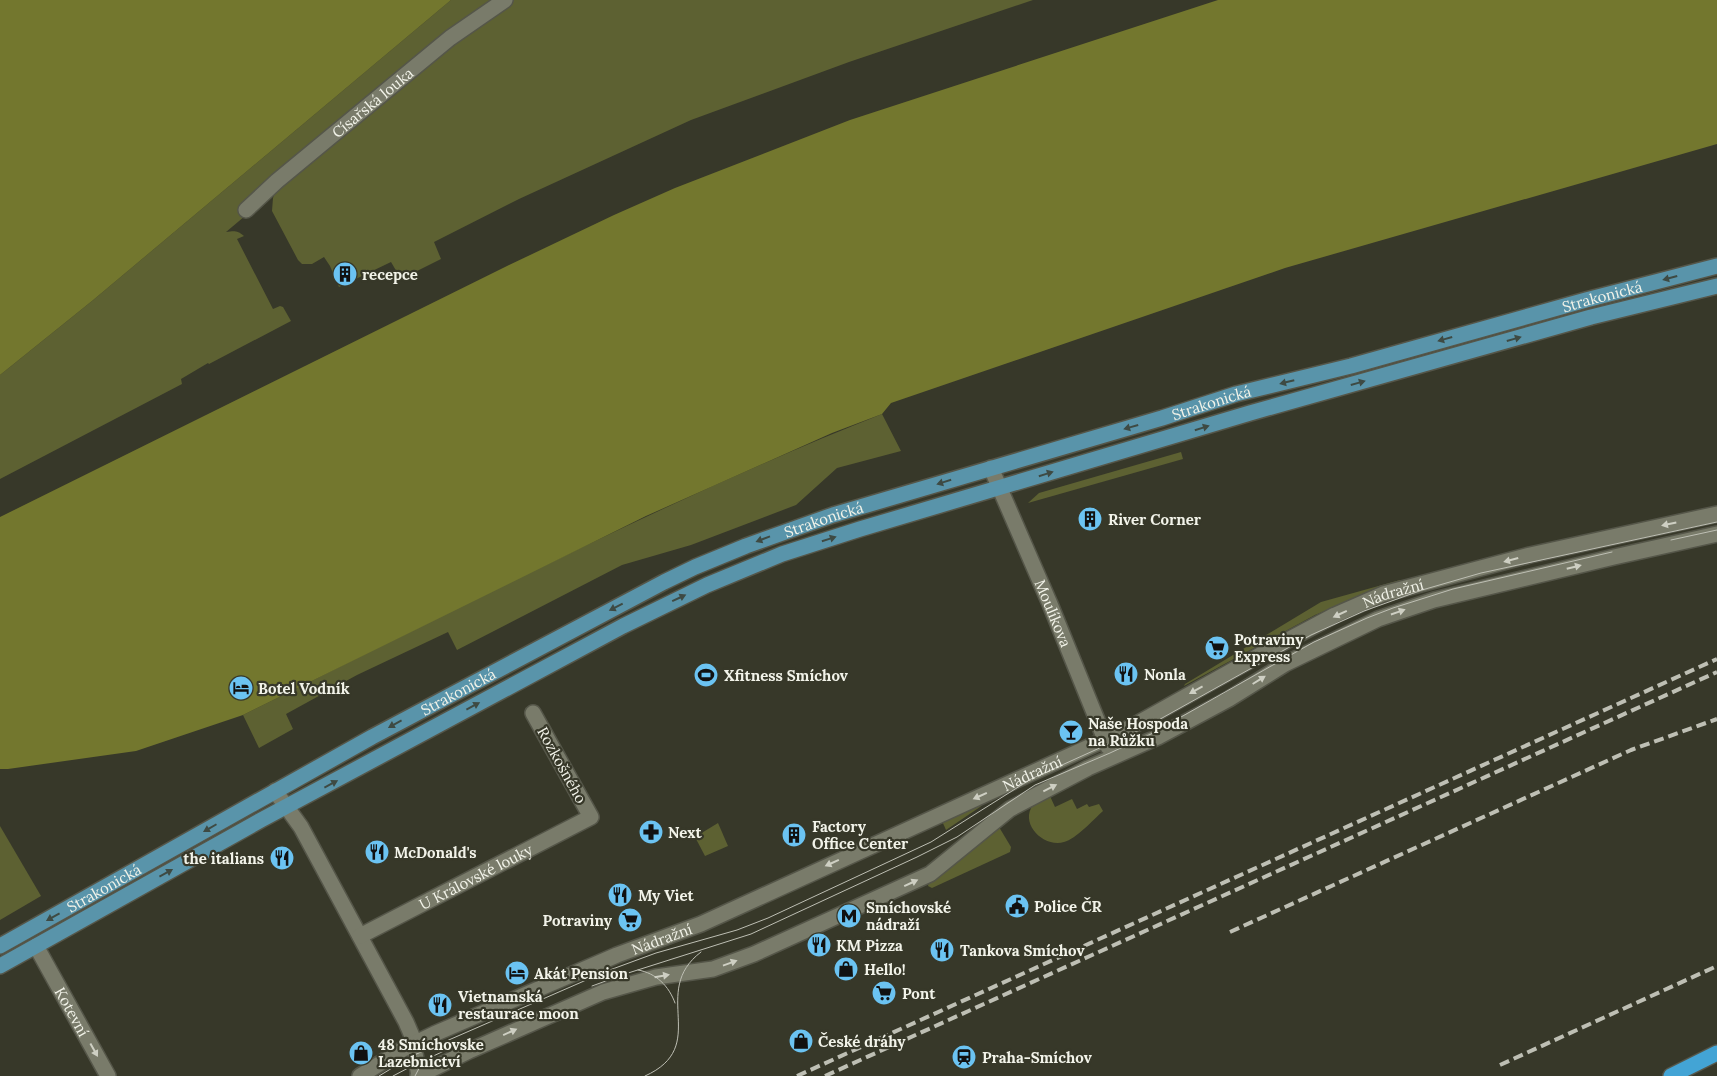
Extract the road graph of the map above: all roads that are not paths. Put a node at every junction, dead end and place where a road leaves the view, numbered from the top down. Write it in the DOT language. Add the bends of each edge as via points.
graph roads {
  1 [pos="505,0"];
  2 [pos="246,210"];
  3 [pos="1717,266"];
  4 [pos="1717,286"];
  5 [pos="991,468"];
  6 [pos="999,488"];
  7 [pos="1717,514"];
  8 [pos="1717,534"];
  9 [pos="533,713"];
  10 [pos="1104,740"];
  11 [pos="1112,758"];
  12 [pos="275,791"];
  13 [pos="288,807"];
  14 [pos="591,817"];
  15 [pos="360,936"];
  16 [pos="0,946"];
  17 [pos="36,946"];
  18 [pos="0,966"];
  19 [pos="414,1044"];
  20 [pos="1717,1053"];
  21 [pos="108,1076"];
  22 [pos="360,1076"];
  23 [pos="419,1076"];
  24 [pos="1671,1076"];
  1 -- 2 [label="street, Císařská louka" via="450,38"];
  3 -- 5 [label="main road, Strakonická, one-way" via="1351,366 1236,394"];
  6 -- 4 [label="main road, Strakonická, one-way" via="1591,317"];
  5 -- 6 [label="street, Moulíkova"];
  5 -- 12 [label="main road, Strakonická, one-way" via="832,515 695,567"];
  6 -- 10 [label="street, Moulíkova"];
  13 -- 6 [label="main road, Strakonická, one-way" via="623,626 707,585 791,551"];
  7 -- 10 [label="street, Nádražní, one-way" via="1530,555 1383,594 1336,615"];
  11 -- 8 [label="street, Nádražní, one-way" via="1229,699 1305,653 1378,619 1434,600"];
  9 -- 14 [label="street, Rozkošného"];
  10 -- 11 [label="street, Moulíkova"];
  10 -- 19 [label="street, Nádražní, one-way" via="701,924 618,955"];
  23 -- 11 [label="street, Nádražní, one-way" via="603,992 656,977 725,965 900,888 937,869 1010,809"];
  12 -- 13 [label="street"];
  12 -- 16 [label="main road, Strakonická, one-way"];
  13 -- 15 [label="street"];
  17 -- 13 [label="main road, Strakonická, one-way"];
  14 -- 15 [label="street, U Královské louky"];
  15 -- 19 [label="street" via="406,1022"];
  17 -- 18 [label="main road, Strakonická"];
  17 -- 21 [label="street, Kotevní, one-way"];
  19 -- 22 [label="street, Nádražní"];
  19 -- 23 [label="street"];
  20 -- 24 [label="highway"];
}
